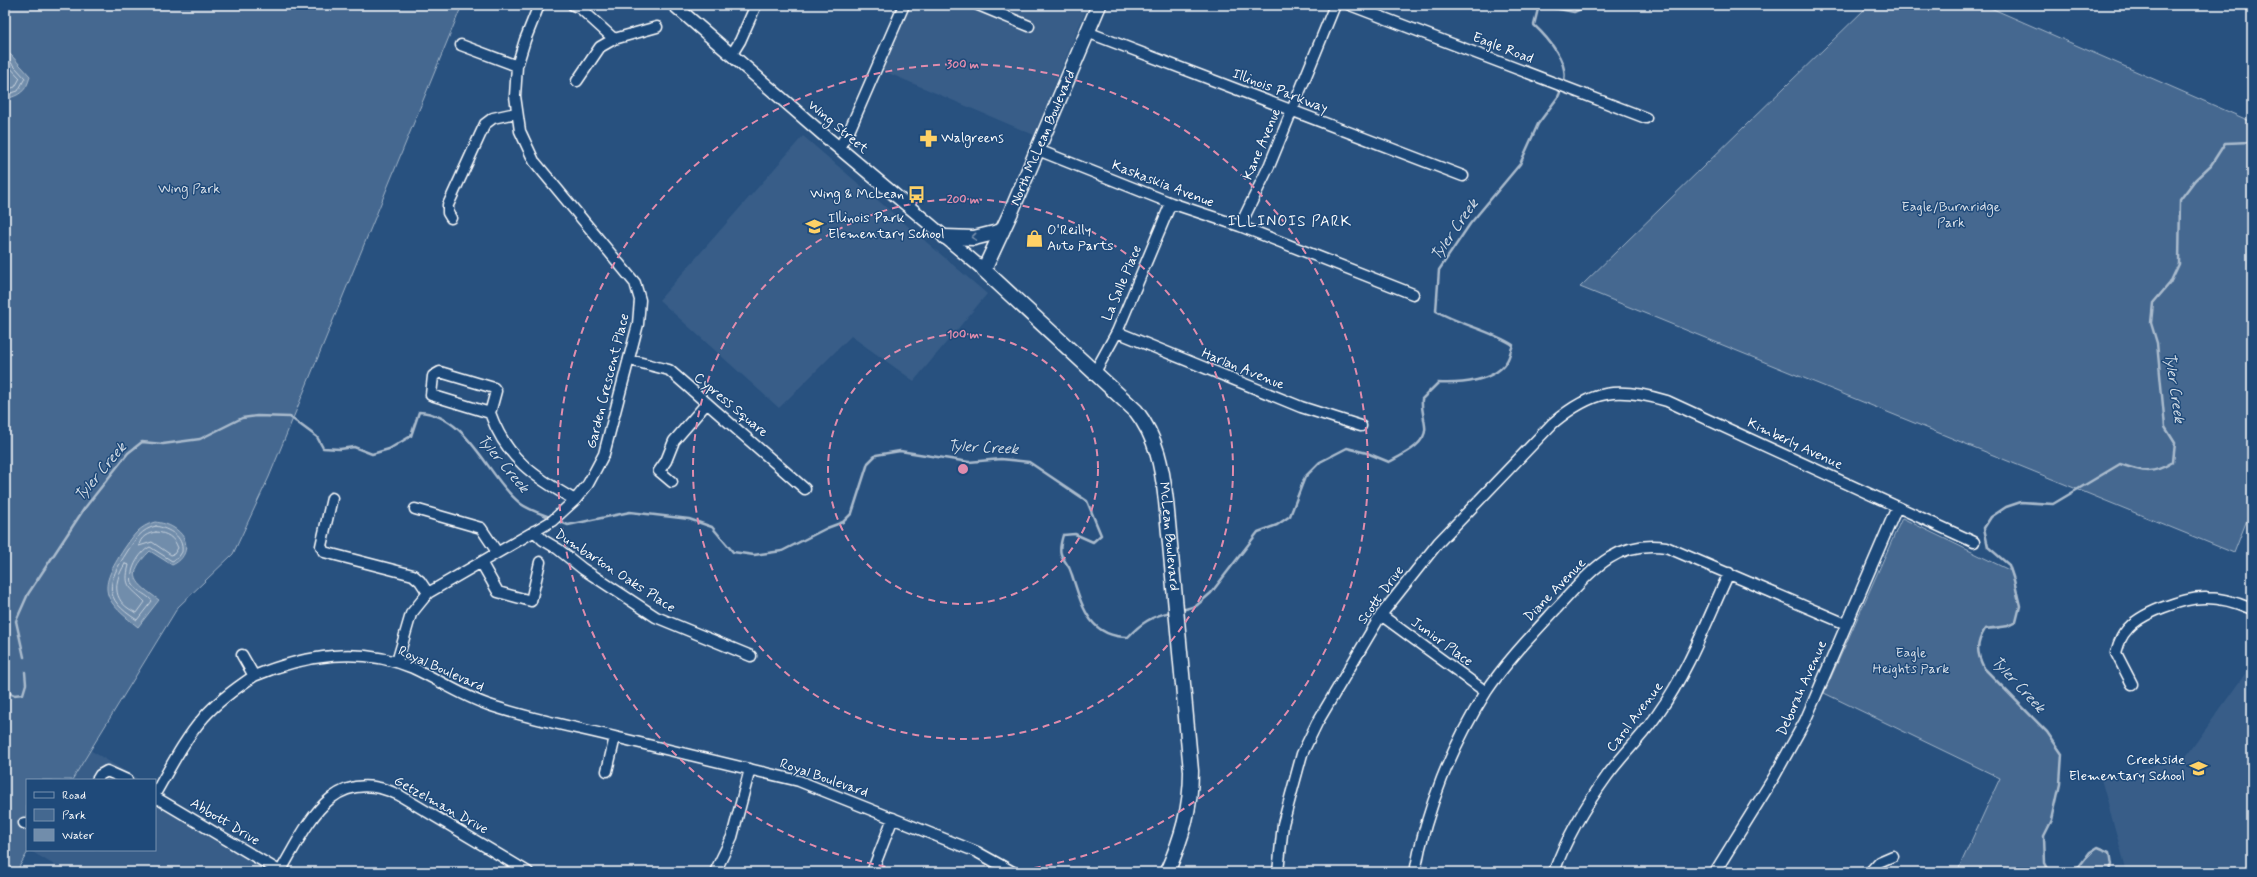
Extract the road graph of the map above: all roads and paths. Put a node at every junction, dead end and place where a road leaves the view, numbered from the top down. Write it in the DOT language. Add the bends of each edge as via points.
graph roads {
  1 [pos="539,5"];
  2 [pos="573,5"];
  3 [pos="674,5"];
  4 [pos="756,5"];
  5 [pos="904,5"];
  6 [pos="978,5"];
  7 [pos="1099,5"];
  8 [pos="1335,5"];
  9 [pos="1350,5"];
  10 [pos="1029,26"];
  11 [pos="657,27"];
  12 [pos="1087,32"];
  13 [pos="614,39"];
  14 [pos="461,45"];
  15 [pos="732,54"];
  16 [pos="517,66"];
  17 [pos="577,81"];
  18 [pos="1291,111"];
  19 [pos="516,113"];
  20 [pos="1646,118"];
  21 [pos="839,148"];
  22 [pos="1038,150"];
  23 [pos="1463,176"];
  24 [pos="1170,203"];
  25 [pos="451,218"];
  26 [pos="1240,226"];
  27 [pos="1002,231"];
  28 [pos="945,237"];
  29 [pos="984,270"];
  30 [pos="1413,294"];
  31 [pos="1116,332"];
  32 [pos="630,360"];
  33 [pos="1095,372"];
  34 [pos="1599,396"];
  35 [pos="707,403"];
  36 [pos="490,413"];
  37 [pos="1361,426"];
  38 [pos="672,482"];
  39 [pos="805,489"];
  40 [pos="332,498"];
  41 [pos="575,500"];
  42 [pos="1898,507"];
  43 [pos="415,509"];
  44 [pos="537,529"];
  45 [pos="1974,542"];
  46 [pos="497,552"];
  47 [pos="481,562"];
  48 [pos="540,562"];
  49 [pos="1729,573"];
  50 [pos="428,593"];
  51 [pos="2252,609"];
  52 [pos="1381,615"];
  53 [pos="1846,624"];
  54 [pos="242,655"];
  55 [pos="751,656"];
  56 [pos="397,662"];
  57 [pos="254,676"];
  58 [pos="2132,684"];
  59 [pos="1486,692"];
  60 [pos="615,737"];
  61 [pos="750,769"];
  62 [pos="607,771"];
  63 [pos="98,779"];
  64 [pos="125,779"];
  65 [pos="156,792"];
  66 [pos="156,798"];
  67 [pos="893,818"];
  68 [pos="1893,856"];
  69 [pos="281,872"];
  70 [pos="528,872"];
  71 [pos="714,872"];
  72 [pos="872,872"];
  73 [pos="1013,872"];
  74 [pos="1167,872"];
  75 [pos="1278,872"];
  76 [pos="1415,872"];
  77 [pos="1554,872"];
  78 [pos="1715,872"];
  79 [pos="1870,872"];
  1 -- 16 [label="street, Garden Crescent Place"];
  2 -- 13 [label="street" via="580,8"];
  3 -- 15 [label="street, Wing Street"];
  4 -- 15 [label="street"];
  5 -- 21 [label="street" via="850,129"];
  6 -- 10 [label="street"];
  7 -- 12 [label="main road, North McLean Boulevard"];
  8 -- 18 [label="street, Kane Avenue"];
  9 -- 20 [label="street, Eagle Road"];
  11 -- 13 [label="street"];
  12 -- 18 [label="street, Illinois Parkway"];
  12 -- 22 [label="main road, North McLean Boulevard"];
  13 -- 17 [label="street" via="600,47"];
  14 -- 16 [label="street"];
  15 -- 21 [label="street, Wing Street"];
  16 -- 19 [label="street, Garden Crescent Place" via="514,96"];
  18 -- 23 [label="street, Illinois Parkway"];
  18 -- 26 [label="street, Kane Avenue" via="1270,164"];
  19 -- 25 [label="street" via="493,118 481,129 448,205"];
  19 -- 32 [label="street, Garden Crescent Place" via="524,142 534,161 635,283 640,309"];
  21 -- 28 [label="street, Wing Street"];
  22 -- 24 [label="street, Kaskaskia Avenue"];
  22 -- 27 [label="main road, North McLean Boulevard"];
  24 -- 26 [label="street, Kaskaskia Avenue"];
  24 -- 31 [label="street, La Salle Place"];
  26 -- 30 [label="street, Kaskaskia Avenue"];
  27 -- 28 [label="main road, one-way" via="974,238"];
  27 -- 29 [label="main road, North McLean Boulevard"];
  28 -- 29 [label="street, Wing Street"];
  29 -- 33 [label="main road, McLean Boulevard"];
  31 -- 33 [label="street, La Salle Place"];
  31 -- 37 [label="street, Harlan Avenue" via="1301,406"];
  32 -- 35 [label="street, Cypress Square" via="669,370"];
  32 -- 41 [label="street, Garden Crescent Place" via="604,454 588,484"];
  33 -- 74 [label="main road, McLean Boulevard" via="1136,411 1156,444 1162,470 1190,755 1191,797 1185,825"];
  34 -- 42 [label="street, Kimberly Avenue" via="1630,392 1667,401"];
  34 -- 52 [label="street, Scott Drive" via="1572,407 1552,423 1438,543"];
  35 -- 38 [label="street" via="674,442 659,471"];
  35 -- 39 [label="street, Cypress Square"];
  36 -- 36 [label="street" via="496,391 494,388 440,372 433,376 431,395"];
  36 -- 41 [label="street" via="501,440 520,464"];
  40 -- 50 [label="street" via="321,546 324,552 413,575"];
  41 -- 44 [label="street, Garden Crescent Place" via="564,511"];
  42 -- 45 [label="street, Kimberly Avenue"];
  42 -- 53 [label="street, Deborah Avenue"];
  43 -- 46 [label="street" via="481,528"];
  44 -- 46 [label="street, Garden Crescent Place"];
  44 -- 55 [label="street, Dumbarton Oaks Place" via="543,540 656,617"];
  46 -- 47 [label="street, Garden Crescent Place"];
  47 -- 48 [label="street" via="498,592 531,601"];
  47 -- 50 [label="street, Garden Crescent Place"];
  49 -- 53 [label="street, Diane Avenue"];
  49 -- 59 [label="street, Diane Avenue" via="1666,546 1645,546 1618,552 1593,569 1530,637"];
  49 -- 77 [label="street, Carol Avenue" via="1675,687 1648,728 1608,775 1592,799 1575,827"];
  50 -- 56 [label="street, Garden Crescent Place" via="411,614"];
  51 -- 58 [label="street" via="2226,600 2206,598 2189,600 2143,616 2125,631 2116,654"];
  52 -- 59 [label="street, Junior Place"];
  52 -- 75 [label="street, Scott Drive" via="1317,722 1302,754 1283,824"];
  53 -- 78 [label="street, Deborah Avenue" via="1790,750"];
  54 -- 57 [label="street"];
  56 -- 57 [label="street, Royal Boulevard" via="361,656 318,657 287,664"];
  56 -- 60 [label="street, Royal Boulevard" via="488,705"];
  57 -- 65 [label="street, Royal Boulevard" via="226,696 204,717 185,743"];
  59 -- 76 [label="street, Diane Avenue" via="1445,771 1426,827"];
  60 -- 61 [label="street, Royal Boulevard"];
  60 -- 62 [label="street"];
  61 -- 67 [label="street, Royal Boulevard" via="799,781"];
  61 -- 71 [label="street" via="732,837"];
  63 -- 64 [label="street" via="107,771"];
  66 -- 69 [label="street, Abbott Drive"];
  67 -- 72 [label="street"];
  67 -- 73 [label="street, Royal Boulevard" via="977,852"];
  68 -- 79 [label="street" via="1879,862"];
  69 -- 70 [label="street, Getzelman Drive" via="324,802 349,788 367,786 379,787 399,795"];
}
